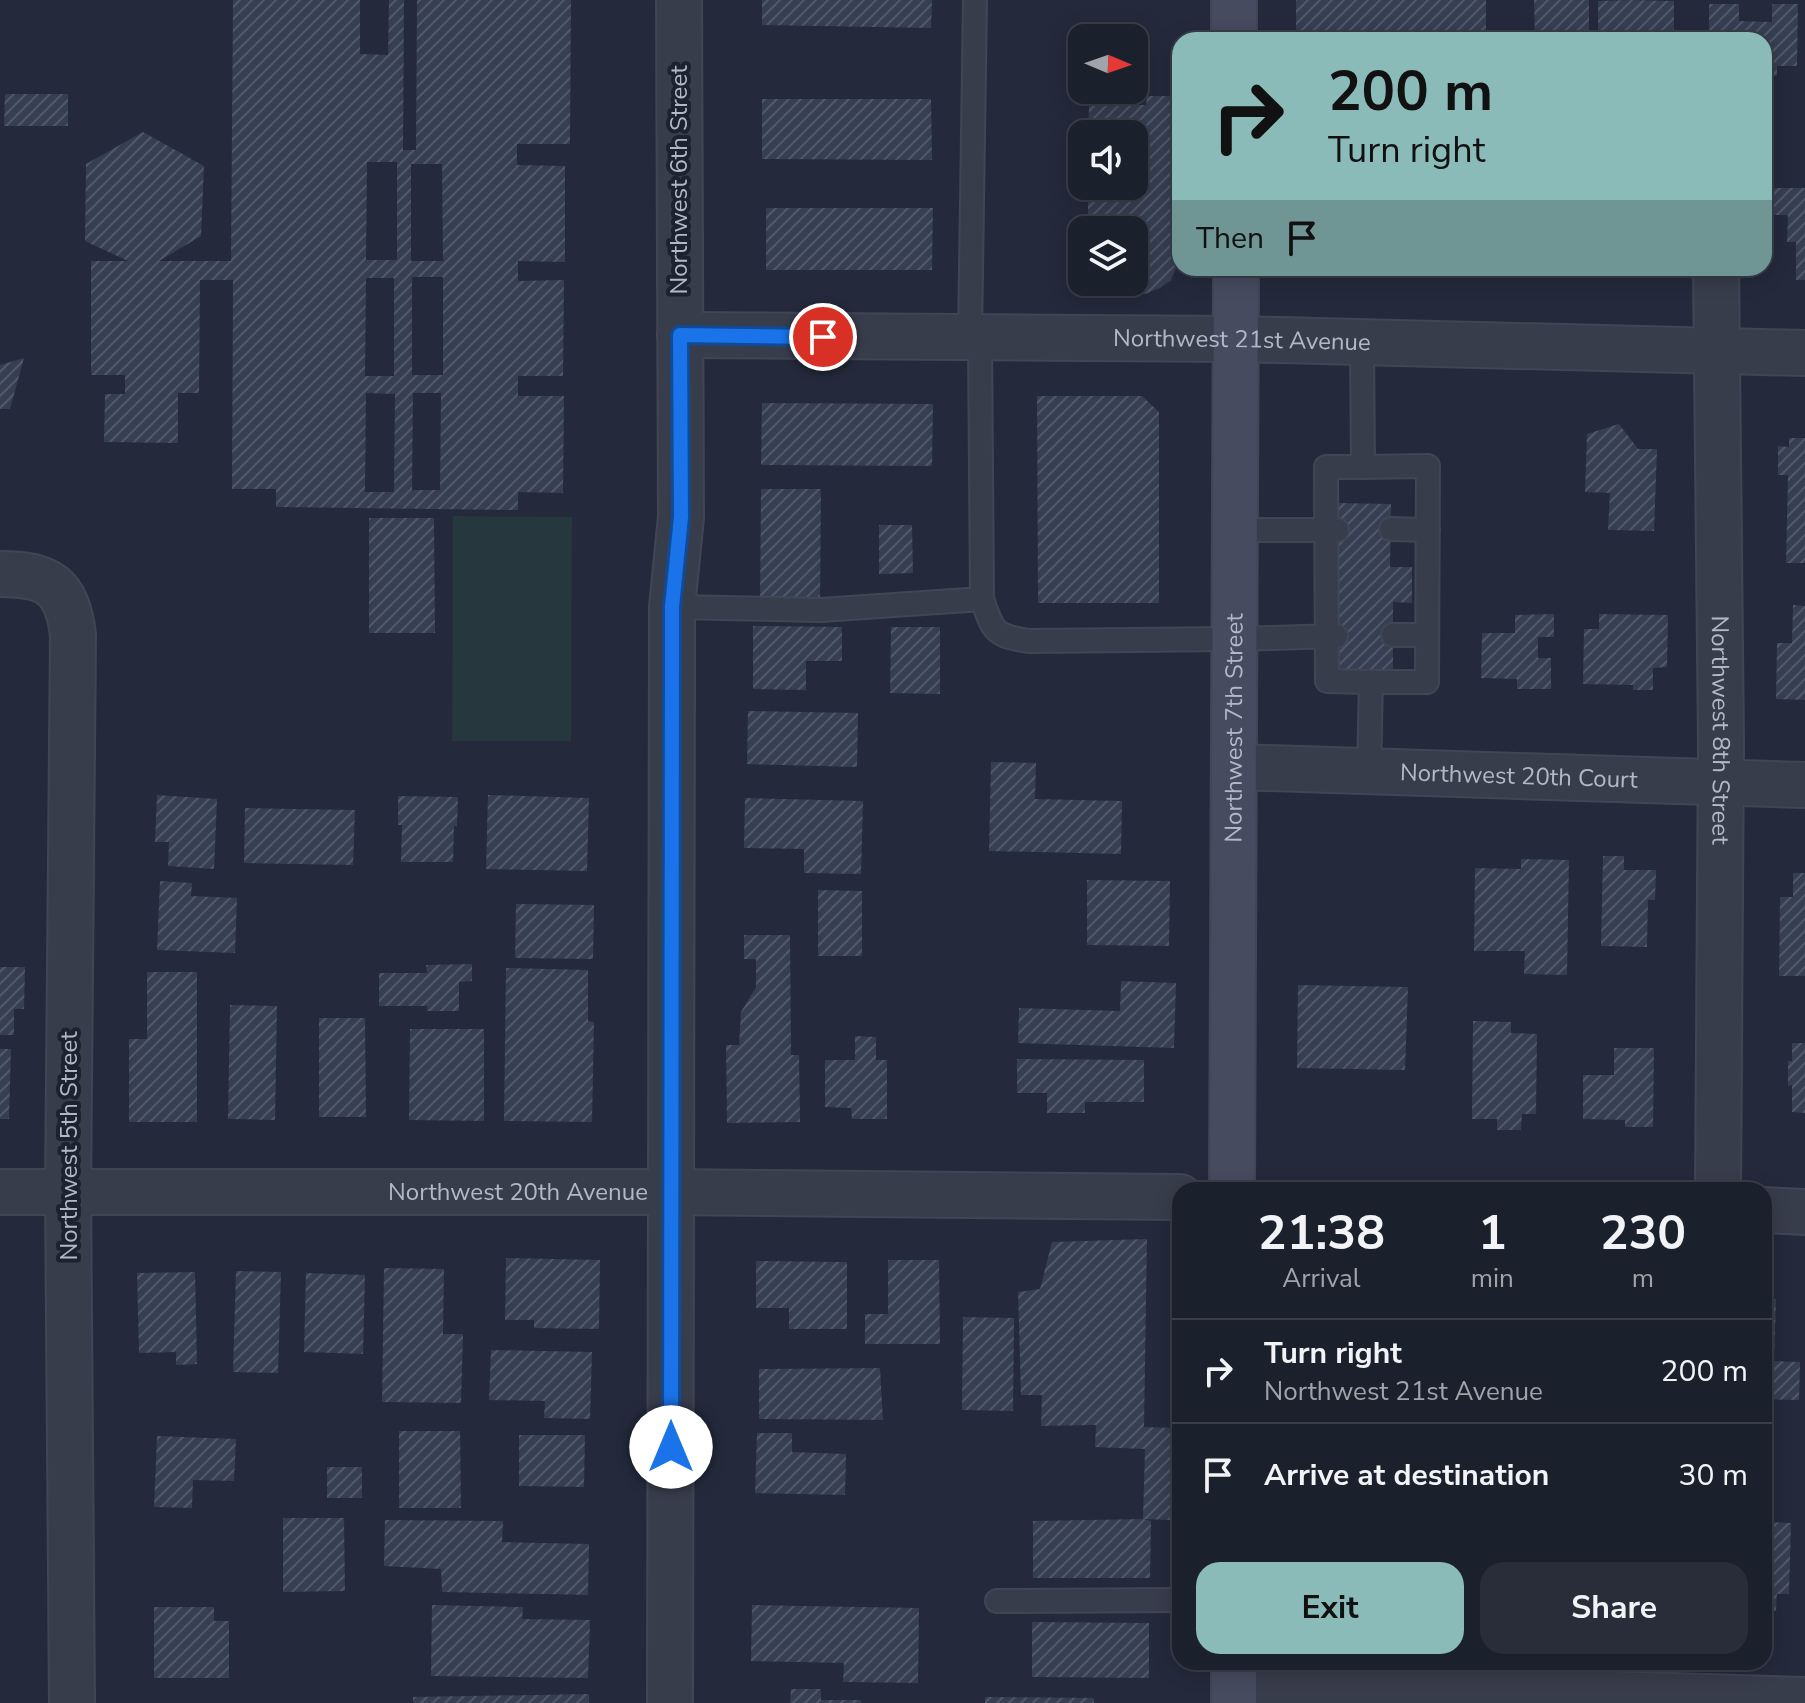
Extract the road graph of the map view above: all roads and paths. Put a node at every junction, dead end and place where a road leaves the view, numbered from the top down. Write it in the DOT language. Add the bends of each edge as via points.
graph roads {
  1 [pos="679,0"];
  2 [pos="975,0"];
  3 [pos="1234,0"];
  4 [pos="1234,32"];
  5 [pos="1236,276"];
  6 [pos="1716,276"];
  7 [pos="680,335"];
  8 [pos="975,338"];
  9 [pos="1236,339"];
  10 [pos="1362,343"];
  11 [pos="1718,350"];
  12 [pos="1805,353"];
  13 [pos="1363,467"];
  14 [pos="1391,529"];
  15 [pos="1235,530"];
  16 [pos="1331,530"];
  17 [pos="1428,530"];
  18 [pos="0,574"];
  19 [pos="982,599"];
  20 [pos="672,607"];
  21 [pos="1331,635"];
  22 [pos="1393,635"];
  23 [pos="1427,635"];
  24 [pos="1235,639"];
  25 [pos="1371,682"];
  26 [pos="1235,767"];
  27 [pos="1369,770"];
  28 [pos="1721,783"];
  29 [pos="1805,785"];
  30 [pos="1232,1182"];
  31 [pos="1718,1182"];
  32 [pos="0,1192"];
  33 [pos="68,1192"];
  34 [pos="671,1192"];
  35 [pos="1172,1197"];
  36 [pos="1772,1210"];
  37 [pos="1805,1212"];
  38 [pos="1172,1600"];
  39 [pos="997,1601"];
  40 [pos="1234,1683"];
  41 [pos="1805,1700"];
  42 [pos="72,1703"];
  43 [pos="670,1703"];
  1 -- 7 [label="street, Northwest 6th Street"];
  2 -- 8 [label="lane"];
  3 -- 4 [label="main road"];
  5 -- 9 [label="main road, Northwest 7th Street"];
  6 -- 11 [label="street, Northwest 8th Street"];
  7 -- 8 [label="street, Northwest 21st Avenue"];
  7 -- 20 [label="street, Northwest 6th Street" via="681,517"];
  8 -- 9 [label="street, Northwest 21st Avenue"];
  8 -- 19 [label="lane"];
  9 -- 10 [label="street, Northwest 21st Avenue"];
  9 -- 15 [label="main road, Northwest 7th Street"];
  10 -- 11 [label="street, Northwest 21st Avenue"];
  10 -- 13 [label="lane"];
  11 -- 12 [label="street, Northwest 21st Avenue"];
  11 -- 28 [label="street, Northwest 8th Street"];
  13 -- 16 [label="lane" via="1326,467"];
  13 -- 17 [label="lane" via="1428,466"];
  14 -- 17 [label="lane"];
  15 -- 16 [label="lane"];
  15 -- 24 [label="main road, Northwest 7th Street"];
  16 -- 21 [label="lane"];
  17 -- 23 [label="lane"];
  18 -- 33 [label="street, Northwest 5th Street" via="43,579 70,611 73,635"];
  19 -- 20 [label="lane" via="821,610"];
  19 -- 24 [label="lane" via="991,625 1006,638"];
  20 -- 34 [label="street, Northwest 6th Street"];
  21 -- 24 [label="lane"];
  21 -- 25 [label="lane" via="1327,681"];
  22 -- 23 [label="lane"];
  23 -- 25 [label="lane" via="1427,682"];
  24 -- 26 [label="main road, Northwest 7th Street"];
  25 -- 27 [label="lane"];
  26 -- 27 [label="street, Northwest 20th Court"];
  26 -- 30 [label="main road, Northwest 7th Street"];
  27 -- 28 [label="street, Northwest 20th Court"];
  28 -- 29 [label="street, Northwest 20th Court"];
  28 -- 31 [label="street, Northwest 8th Street"];
  32 -- 33 [label="street, Northwest 20th Avenue"];
  33 -- 34 [label="street, Northwest 20th Avenue"];
  33 -- 42 [label="street, Northwest 5th Street"];
  34 -- 35 [label="street, Northwest 20th Avenue"];
  34 -- 43 [label="street, Northwest 6th Street"];
  36 -- 37 [label="street"];
  38 -- 39 [label="lane"];
  40 -- 41 [label="street"];
}
